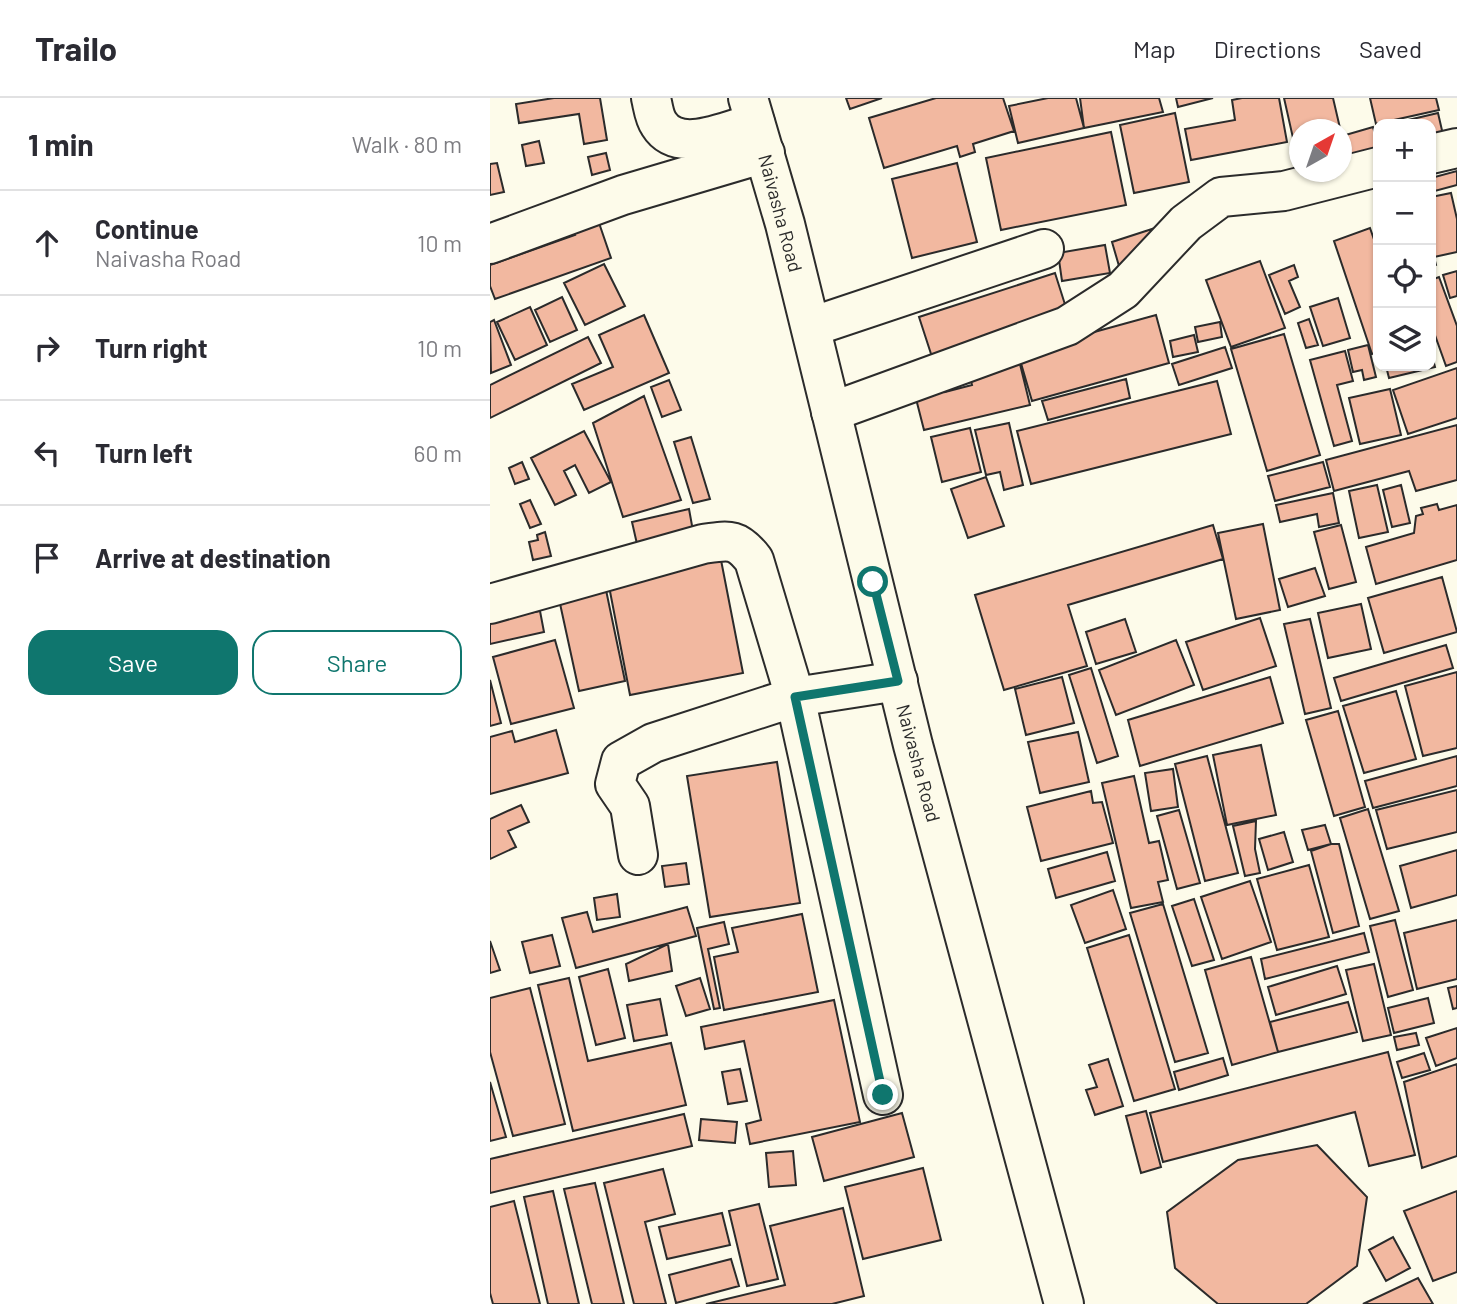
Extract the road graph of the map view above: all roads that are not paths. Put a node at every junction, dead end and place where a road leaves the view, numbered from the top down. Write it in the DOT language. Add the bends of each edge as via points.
graph roads {
  1 [pos="651,98"];
  2 [pos="756,125"];
  3 [pos="1457,148"];
  4 [pos="1436,153"];
  5 [pos="1373,168"];
  6 [pos="490,244"];
  7 [pos="1044,249"];
  8 [pos="811,327"];
  9 [pos="831,412"];
  10 [pos="490,604"];
  11 [pos="898,681"];
  12 [pos="795,697"];
  13 [pos="638,855"];
  14 [pos="883,1095"];
  15 [pos="1064,1304"];
  1 -- 2 [label="street" via="657,122 668,135 689,141"];
  2 -- 6 [label="street" via="623,195"];
  2 -- 8 [label="street, Naivasha Road"];
  3 -- 4 [label="street"];
  5 -- 9 [label="street" via="1284,191 1221,197 1186,223 1123,290 1067,326"];
  7 -- 8 [label="street"];
  8 -- 9 [label="street, Naivasha Road"];
  9 -- 11 [label="street, Naivasha Road"];
  10 -- 12 [label="street" via="703,544 734,541 754,560"];
  11 -- 12 [label="street"];
  11 -- 15 [label="street, Naivasha Road"];
  12 -- 13 [label="street" via="653,743 621,761 615,784 630,806"];
  12 -- 14 [label="street"];
}
